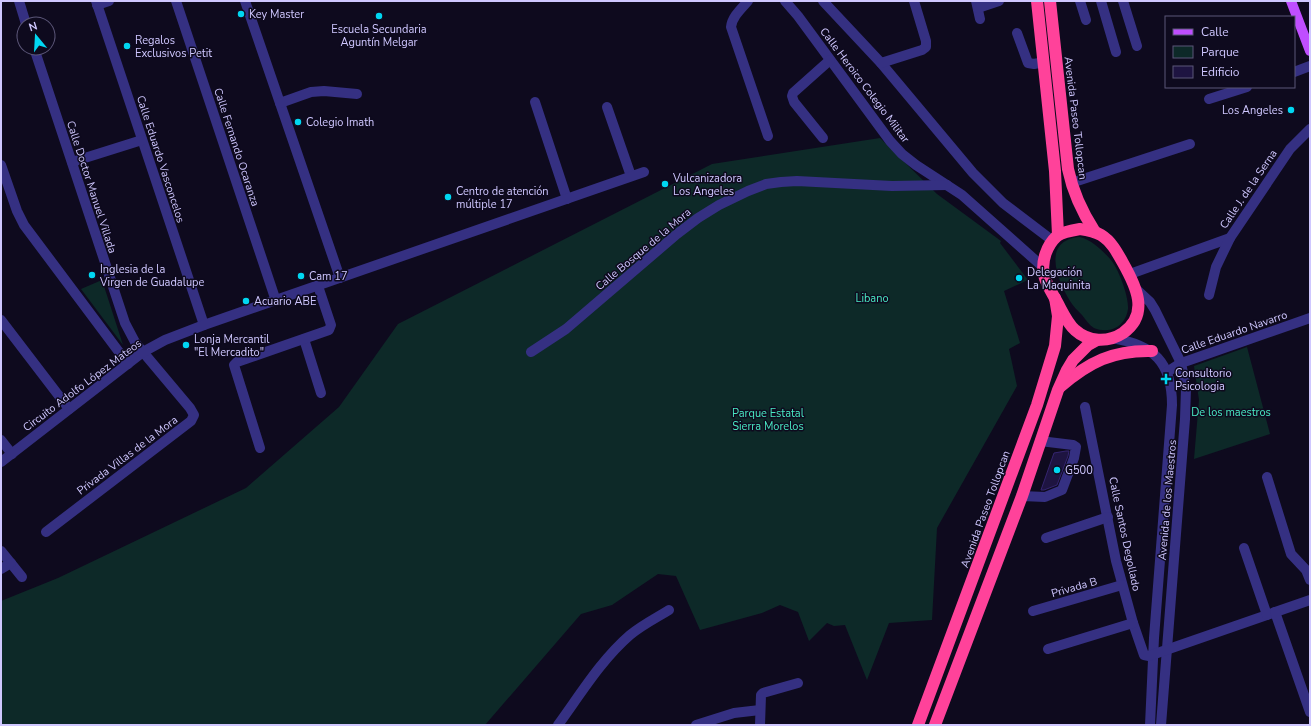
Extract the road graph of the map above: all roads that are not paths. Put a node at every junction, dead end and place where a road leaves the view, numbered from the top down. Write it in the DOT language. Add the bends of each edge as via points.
graph roads {
  1 [pos="19,1"];
  2 [pos="109,1"];
  3 [pos="176,1"];
  4 [pos="245,1"];
  5 [pos="748,1"];
  6 [pos="785,1"];
  7 [pos="823,1"];
  8 [pos="914,1"];
  9 [pos="999,1"];
  10 [pos="1037,1"];
  11 [pos="1050,1"];
  12 [pos="1080,1"];
  13 [pos="1101,1"];
  14 [pos="1123,1"];
  15 [pos="1291,1"];
  16 [pos="96,3"];
  17 [pos="977,5"];
  18 [pos="24,16"];
  19 [pos="1295,16"];
  20 [pos="980,19"];
  21 [pos="1086,20"];
  22 [pos="1296,21"];
  23 [pos="1017,33"];
  24 [pos="1137,46"];
  25 [pos="1310,51"];
  26 [pos="1116,52"];
  27 [pos="37,56"];
  28 [pos="830,60"];
  29 [pos="1044,62"];
  30 [pos="881,64"];
  31 [pos="1310,66"];
  32 [pos="1295,72"];
  33 [pos="1244,88"];
  34 [pos="357,94"];
  35 [pos="1209,99"];
  36 [pos="535,102"];
  37 [pos="280,103"];
  38 [pos="607,107"];
  39 [pos="1310,129"];
  40 [pos="768,136"];
  41 [pos="823,138"];
  42 [pos="142,140"];
  43 [pos="1190,144"];
  44 [pos="72,162"];
  45 [pos="1,165"];
  46 [pos="644,172"];
  47 [pos="631,176"];
  48 [pos="1071,183"];
  49 [pos="947,185"];
  50 [pos="567,199"];
  51 [pos="1095,232"];
  52 [pos="1056,238"];
  53 [pos="1230,238"];
  54 [pos="1043,267"];
  55 [pos="1130,274"];
  56 [pos="340,278"];
  57 [pos="318,286"];
  58 [pos="1137,290"];
  59 [pos="1209,295"];
  60 [pos="1055,298"];
  61 [pos="276,301"];
  62 [pos="1310,318"];
  63 [pos="1,320"];
  64 [pos="204,325"];
  65 [pos="1112,338"];
  66 [pos="304,339"];
  67 [pos="1097,340"];
  68 [pos="1152,351"];
  69 [pos="143,352"];
  70 [pos="531,352"];
  71 [pos="128,364"];
  72 [pos="1181,364"];
  73 [pos="1167,372"];
  74 [pos="1058,390"];
  75 [pos="320,393"];
  76 [pos="1086,407"];
  77 [pos="69,409"];
  78 [pos="1,440"];
  79 [pos="1040,441"];
  80 [pos="260,448"];
  81 [pos="12,454"];
  82 [pos="1,462"];
  83 [pos="1267,477"];
  84 [pos="1022,496"];
  85 [pos="1108,517"];
  86 [pos="46,532"];
  87 [pos="1046,538"];
  88 [pos="1244,548"];
  89 [pos="1,551"];
  90 [pos="10,563"];
  91 [pos="1,569"];
  92 [pos="22,577"];
  93 [pos="1310,580"];
  94 [pos="1122,585"];
  95 [pos="1310,600"];
  96 [pos="669,610"];
  97 [pos="1033,611"];
  98 [pos="1271,614"];
  99 [pos="1133,623"];
  100 [pos="1048,649"];
  101 [pos="1166,650"];
  102 [pos="1153,654"];
  103 [pos="798,683"];
  104 [pos="760,710"];
  105 [pos="1310,712"];
  106 [pos="558,725"];
  107 [pos="696,725"];
  108 [pos="760,725"];
  109 [pos="918,725"];
  110 [pos="935,725"];
  111 [pos="1150,725"];
  112 [pos="1161,725"];
  1 -- 18 [label="street"];
  2 -- 16 [label="street"];
  3 -- 61 [label="street, Calle Fernando Ocaranza"];
  4 -- 37 [label="street"];
  5 -- 40 [label="street" via="734,17 730,27"];
  6 -- 28 [label="street, Calle Heroico Colegio Militar"];
  7 -- 30 [label="street, Calle Heroico Colegio Militar"];
  8 -- 30 [label="street" via="926,46 922,50"];
  9 -- 17 [label="street"];
  10 -- 29 [label="highway"];
  11 -- 48 [label="highway, Avenida Paseo Tollopcan"];
  12 -- 21 [label="street"];
  13 -- 26 [label="street"];
  14 -- 24 [label="street"];
  15 -- 19 [label="main road"];
  16 -- 42 [label="street, Calle Eduardo Vasconcelos"];
  17 -- 20 [label="street"];
  22 -- 25 [label="main road"];
  23 -- 29 [label="street" via="1028,63"];
  27 -- 44 [label="street, Calle Doctor Manuel Villada"];
  28 -- 41 [label="street" via="792,96"];
  28 -- 49 [label="street, Calle Heroico Colegio Militar" via="902,154"];
  29 -- 52 [label="highway" via="1055,171"];
  30 -- 52 [label="street, Calle Heroico Colegio Militar" via="973,173 1014,212"];
  31 -- 32 [label="street"];
  33 -- 35 [label="street"];
  34 -- 37 [label="street" via="312,92"];
  36 -- 50 [label="street"];
  37 -- 56 [label="street"];
  38 -- 47 [label="street"];
  39 -- 53 [label="street, Calle J. de la Serna" via="1290,149"];
  42 -- 44 [label="street"];
  42 -- 64 [label="street, Calle Eduardo Vasconcelos"];
  43 -- 48 [label="street"];
  44 -- 69 [label="street, Calle Doctor Manuel Villada" via="120,312"];
  45 -- 71 [label="street" via="24,225"];
  46 -- 47 [label="street, Circuito Adolfo López Mateos"];
  47 -- 50 [label="street, Circuito Adolfo López Mateos"];
  48 -- 51 [label="highway, Avenida Paseo Tollopcan" via="1079,206"];
  49 -- 54 [label="street, Calle Heroico Colegio Militar" via="962,195"];
  49 -- 70 [label="street, Calle Bosque de la Mora" via="892,186 798,181 766,184 748,191 698,218 566,329"];
  50 -- 56 [label="street, Circuito Adolfo López Mateos"];
  51 -- 52 [label="highway" via="1080,229"];
  51 -- 55 [label="highway" via="1109,241"];
  52 -- 54 [label="highway" via="1048,247"];
  53 -- 55 [label="street, Calle J. de la Serna"];
  53 -- 59 [label="street" via="1216,267"];
  54 -- 60 [label="highway" via="1047,283"];
  55 -- 58 [label="highway"];
  56 -- 57 [label="street, Circuito Adolfo López Mateos"];
  57 -- 61 [label="street, Circuito Adolfo López Mateos"];
  57 -- 66 [label="street" via="331,325 329,330"];
  58 -- 65 [label="highway" via="1139,304 1134,321 1125,332"];
  58 -- 72 [label="street, Avenida de los Maestros" via="1153,306"];
  60 -- 67 [label="highway" via="1074,330"];
  60 -- 109 [label="highway, Avenida Paseo Tollopcan" via="1058,316 1055,346 1037,404"];
  61 -- 64 [label="street, Circuito Adolfo López Mateos"];
  62 -- 72 [label="street, Calle Eduardo Navarro"];
  63 -- 77 [label="street"];
  64 -- 69 [label="street, Circuito Adolfo López Mateos" via="165,340"];
  65 -- 67 [label="highway"];
  65 -- 68 [label="street, Avenida de los Maestros" via="1129,341"];
  66 -- 75 [label="street"];
  66 -- 80 [label="street" via="234,365"];
  67 -- 74 [label="highway" via="1073,360"];
  68 -- 73 [label="street, Avenida de los Maestros"];
  68 -- 74 [label="highway" via="1127,352 1098,360"];
  69 -- 71 [label="street, Circuito Adolfo López Mateos"];
  69 -- 86 [label="street, Privada Villas de la Mora" via="190,408 193,418"];
  71 -- 77 [label="street, Circuito Adolfo López Mateos"];
  72 -- 73 [label="street, Calle Eduardo Navarro"];
  72 -- 101 [label="street, Avenida de los Maestros" via="1186,402"];
  73 -- 102 [label="street, Avenida de los Maestros" via="1172,391 1172,405"];
  74 -- 79 [label="highway"];
  76 -- 85 [label="street, Calle Santos Degollado"];
  77 -- 81 [label="street, Circuito Adolfo López Mateos"];
  78 -- 81 [label="street"];
  79 -- 84 [label="highway"];
  79 -- 84 [label="street" via="1066,443 1076,447 1069,474 1062,490 1045,497"];
  81 -- 82 [label="street, Circuito Adolfo López Mateos"];
  83 -- 93 [label="street" via="1291,554 1306,570"];
  84 -- 110 [label="highway"];
  85 -- 87 [label="street"];
  85 -- 94 [label="street, Calle Santos Degollado"];
  88 -- 98 [label="street"];
  89 -- 90 [label="street"];
  90 -- 91 [label="street"];
  90 -- 92 [label="street"];
  94 -- 97 [label="street, Privada B"];
  94 -- 99 [label="street, Calle Santos Degollado"];
  95 -- 98 [label="street"];
  96 -- 106 [label="street" via="649,621 615,649"];
  98 -- 101 [label="street"];
  98 -- 105 [label="street"];
  99 -- 100 [label="street"];
  99 -- 102 [label="street, Calle Santos Degollado" via="1142,653 1146,656"];
  101 -- 102 [label="street"];
  101 -- 112 [label="street, Avenida de los Maestros"];
  102 -- 111 [label="street, Avenida de los Maestros"];
  103 -- 104 [label="street" via="763,693 760,697"];
  104 -- 107 [label="street" via="734,713"];
  104 -- 108 [label="street"];
}
